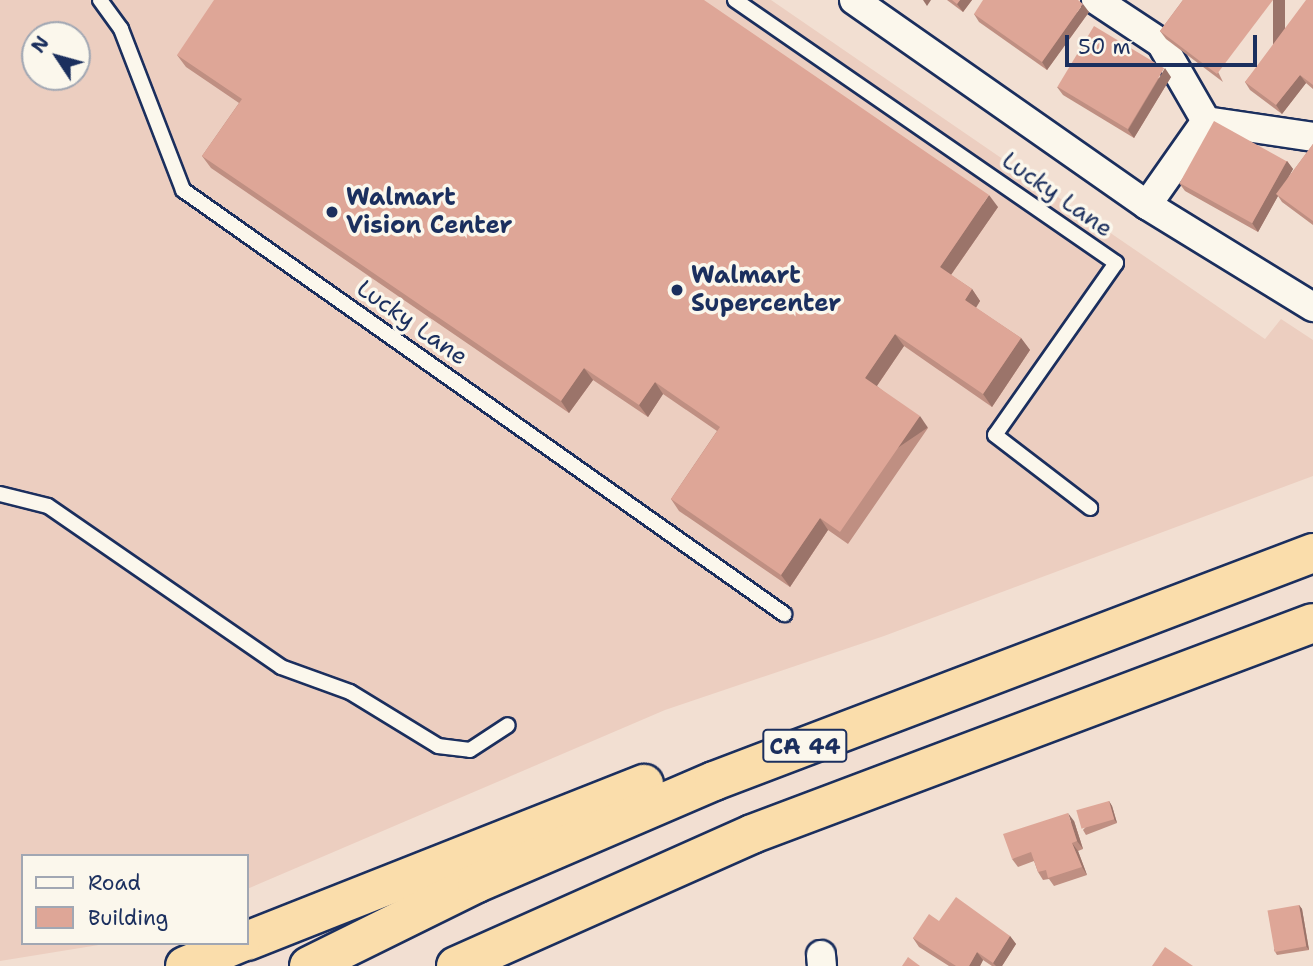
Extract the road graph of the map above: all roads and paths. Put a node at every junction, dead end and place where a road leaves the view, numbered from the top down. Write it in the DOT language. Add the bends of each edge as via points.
graph roads {
  1 [pos="100,0"];
  2 [pos="735,0"];
  3 [pos="853,0"];
  4 [pos="1096,0"];
  5 [pos="1206,121"];
  6 [pos="1313,137"];
  7 [pos="1147,205"];
  8 [pos="1313,307"];
  9 [pos="0,494"];
  10 [pos="1090,508"];
  11 [pos="1313,553"];
  12 [pos="784,614"];
  13 [pos="1313,623"];
  14 [pos="1013,665"];
  15 [pos="508,724"];
  16 [pos="248,940"];
  17 [pos="235,945"];
  18 [pos="185,966"];
  19 [pos="309,966"];
  20 [pos="456,966"];
  1 -- 12 [label="lane, Lucky Lane" via="121,29 183,190"];
  2 -- 10 [label="lane, Lucky Lane" via="1116,263 995,435"];
  3 -- 7 [label="street"];
  4 -- 5 [label="street" via="1168,32"];
  5 -- 6 [label="street"];
  5 -- 7 [label="street"];
  7 -- 8 [label="street"];
  9 -- 15 [label="lane" via="48,506 281,667 350,692 438,746 470,750"];
  11 -- 14 [label="highway, CA 44"];
  13 -- 20 [label="highway, CA 44" via="752,834"];
  14 -- 16 [label="highway" via="951,670 900,687"];
  14 -- 19 [label="highway, CA 44" via="714,781 477,884"];
  17 -- 18 [label="highway"];
}
